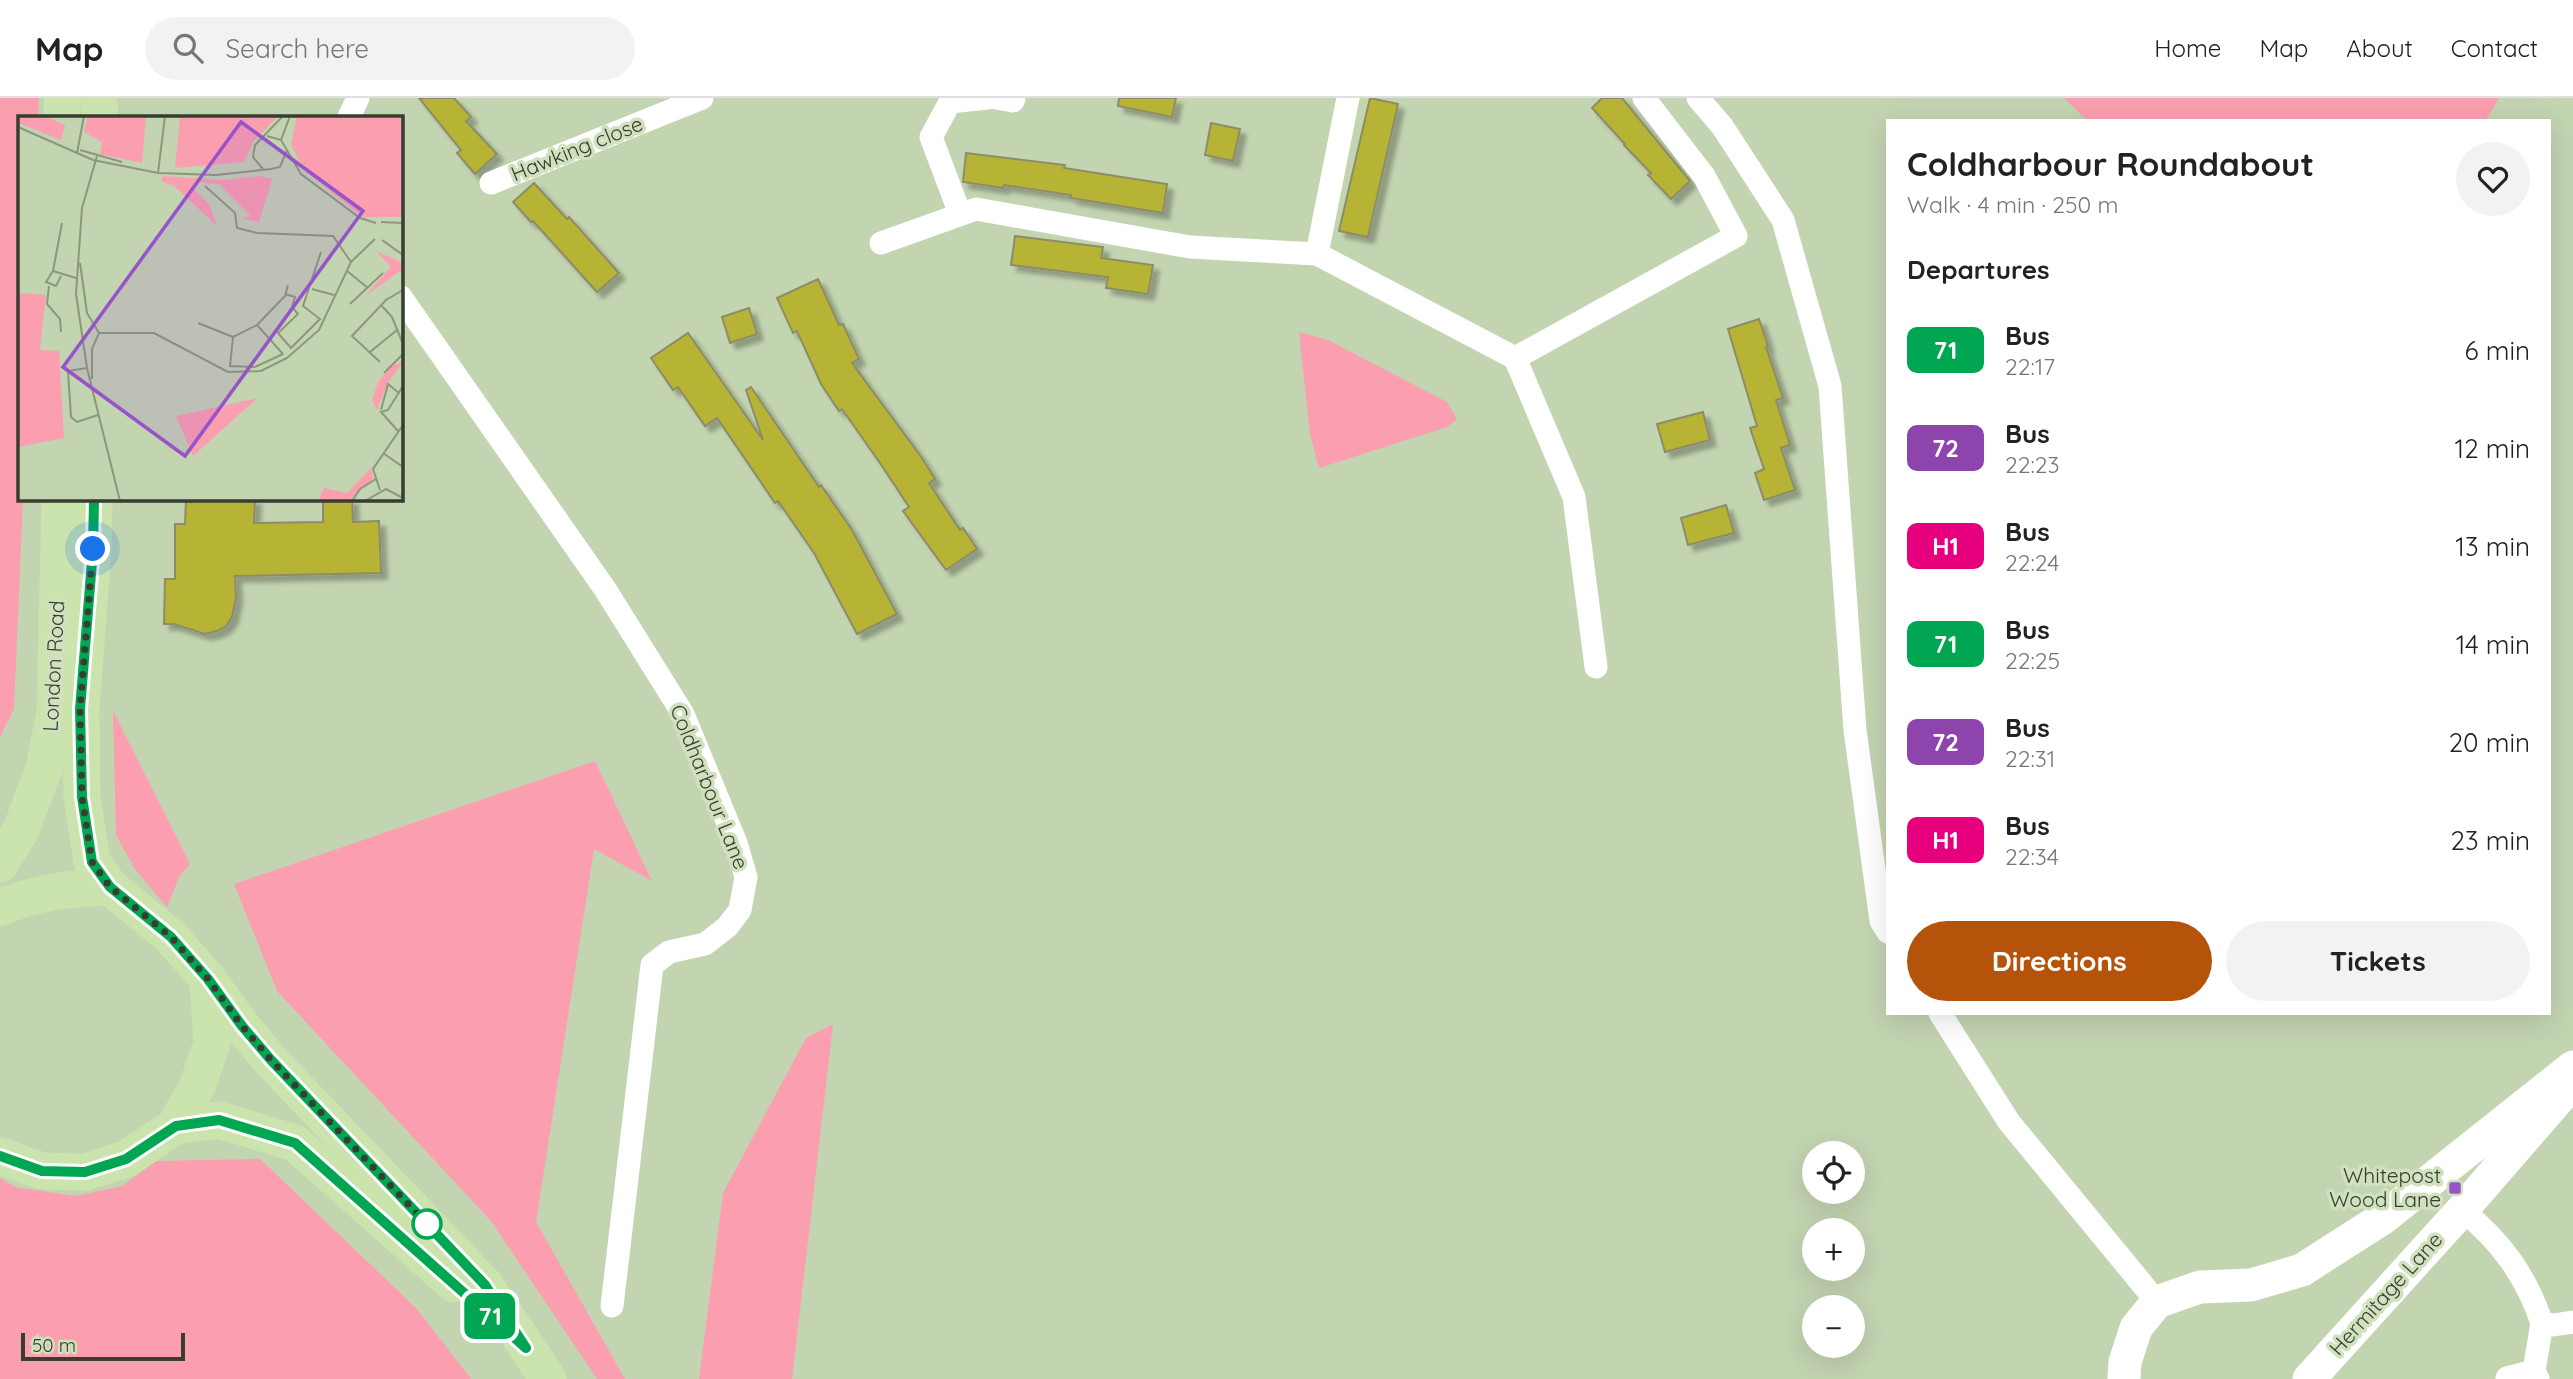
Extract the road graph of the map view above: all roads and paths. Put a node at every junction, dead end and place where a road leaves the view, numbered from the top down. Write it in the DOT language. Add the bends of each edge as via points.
graph roads {
  1 [pos="62,98"];
  2 [pos="100,98"];
  3 [pos="358,98"];
  4 [pos="702,98"];
  5 [pos="987,98"];
  6 [pos="996,98"];
  7 [pos="1014,98"];
  8 [pos="1348,98"];
  9 [pos="1644,98"];
  10 [pos="1698,98"];
  11 [pos="62,116"];
  12 [pos="100,116"];
  13 [pos="349,116"];
  14 [pos="491,184"];
  15 [pos="960,214"];
  16 [pos="881,243"];
  17 [pos="1317,254"];
  18 [pos="402,298"];
  19 [pos="1516,358"];
  20 [pos="60,500"];
  21 [pos="94,500"];
  22 [pos="1596,667"];
  23 [pos="0,864"];
  24 [pos="110,887"];
  25 [pos="0,908"];
  26 [pos="1886,929"];
  27 [pos="208,979"];
  28 [pos="1941,1015"];
  29 [pos="2573,1067"];
  30 [pos="2573,1082"];
  31 [pos="176,1126"];
  32 [pos="0,1156"];
  33 [pos="2462,1210"];
  34 [pos="2157,1302"];
  35 [pos="612,1306"];
  36 [pos="2573,1322"];
  37 [pos="2542,1323"];
  38 [pos="526,1348"];
  39 [pos="2536,1375"];
  40 [pos="2507,1378"];
  41 [pos="548,1379"];
  42 [pos="2124,1379"];
  43 [pos="2309,1379"];
  1 -- 11 [label="main road"];
  2 -- 12 [label="main road"];
  3 -- 13 [label="street"];
  4 -- 14 [label="street, Hawking close"];
  5 -- 15 [label="street" via="950,102 931,137"];
  6 -- 7 [label="street"];
  8 -- 17 [label="street"];
  9 -- 19 [label="street" via="1704,176 1736,236"];
  10 -- 26 [label="street" via="1722,126 1783,220 1830,386 1854,730 1881,921"];
  15 -- 16 [label="street"];
  15 -- 17 [label="street" via="976,209 1190,247"];
  17 -- 19 [label="street"];
  18 -- 35 [label="street, Coldharbour Lane" via="605,590 683,714 746,877 740,910 727,927 705,944 669,953 652,965"];
  19 -- 22 [label="street" via="1574,497"];
  20 -- 23 [label="main road, London Road" via="55,712 44,768 21,830"];
  21 -- 24 [label="main road, London Road" via="80,709 82,797 92,862"];
  24 -- 25 [label="main road" via="72,888"];
  24 -- 27 [label="main road, London Road" via="171,937"];
  27 -- 31 [label="main road" via="212,1043 197,1087"];
  27 -- 38 [label="main road" via="271,1060 485,1285"];
  28 -- 34 [label="street" via="2009,1122"];
  29 -- 34 [label="main road" via="2383,1218 2302,1270 2251,1285 2200,1287"];
  30 -- 33 [label="main road, Hermitage Lane"];
  31 -- 32 [label="main road" via="126,1159 85,1172 42,1171"];
  31 -- 38 [label="main road" via="219,1120 295,1143"];
  33 -- 37 [label="street" via="2481,1224 2511,1259"];
  33 -- 43 [label="main road, Hermitage Lane"];
  34 -- 42 [label="main road" via="2137,1328"];
  36 -- 37 [label="street"];
  37 -- 39 [label="street"];
  38 -- 41 [label="main road"];
  39 -- 40 [label="street"];
}
